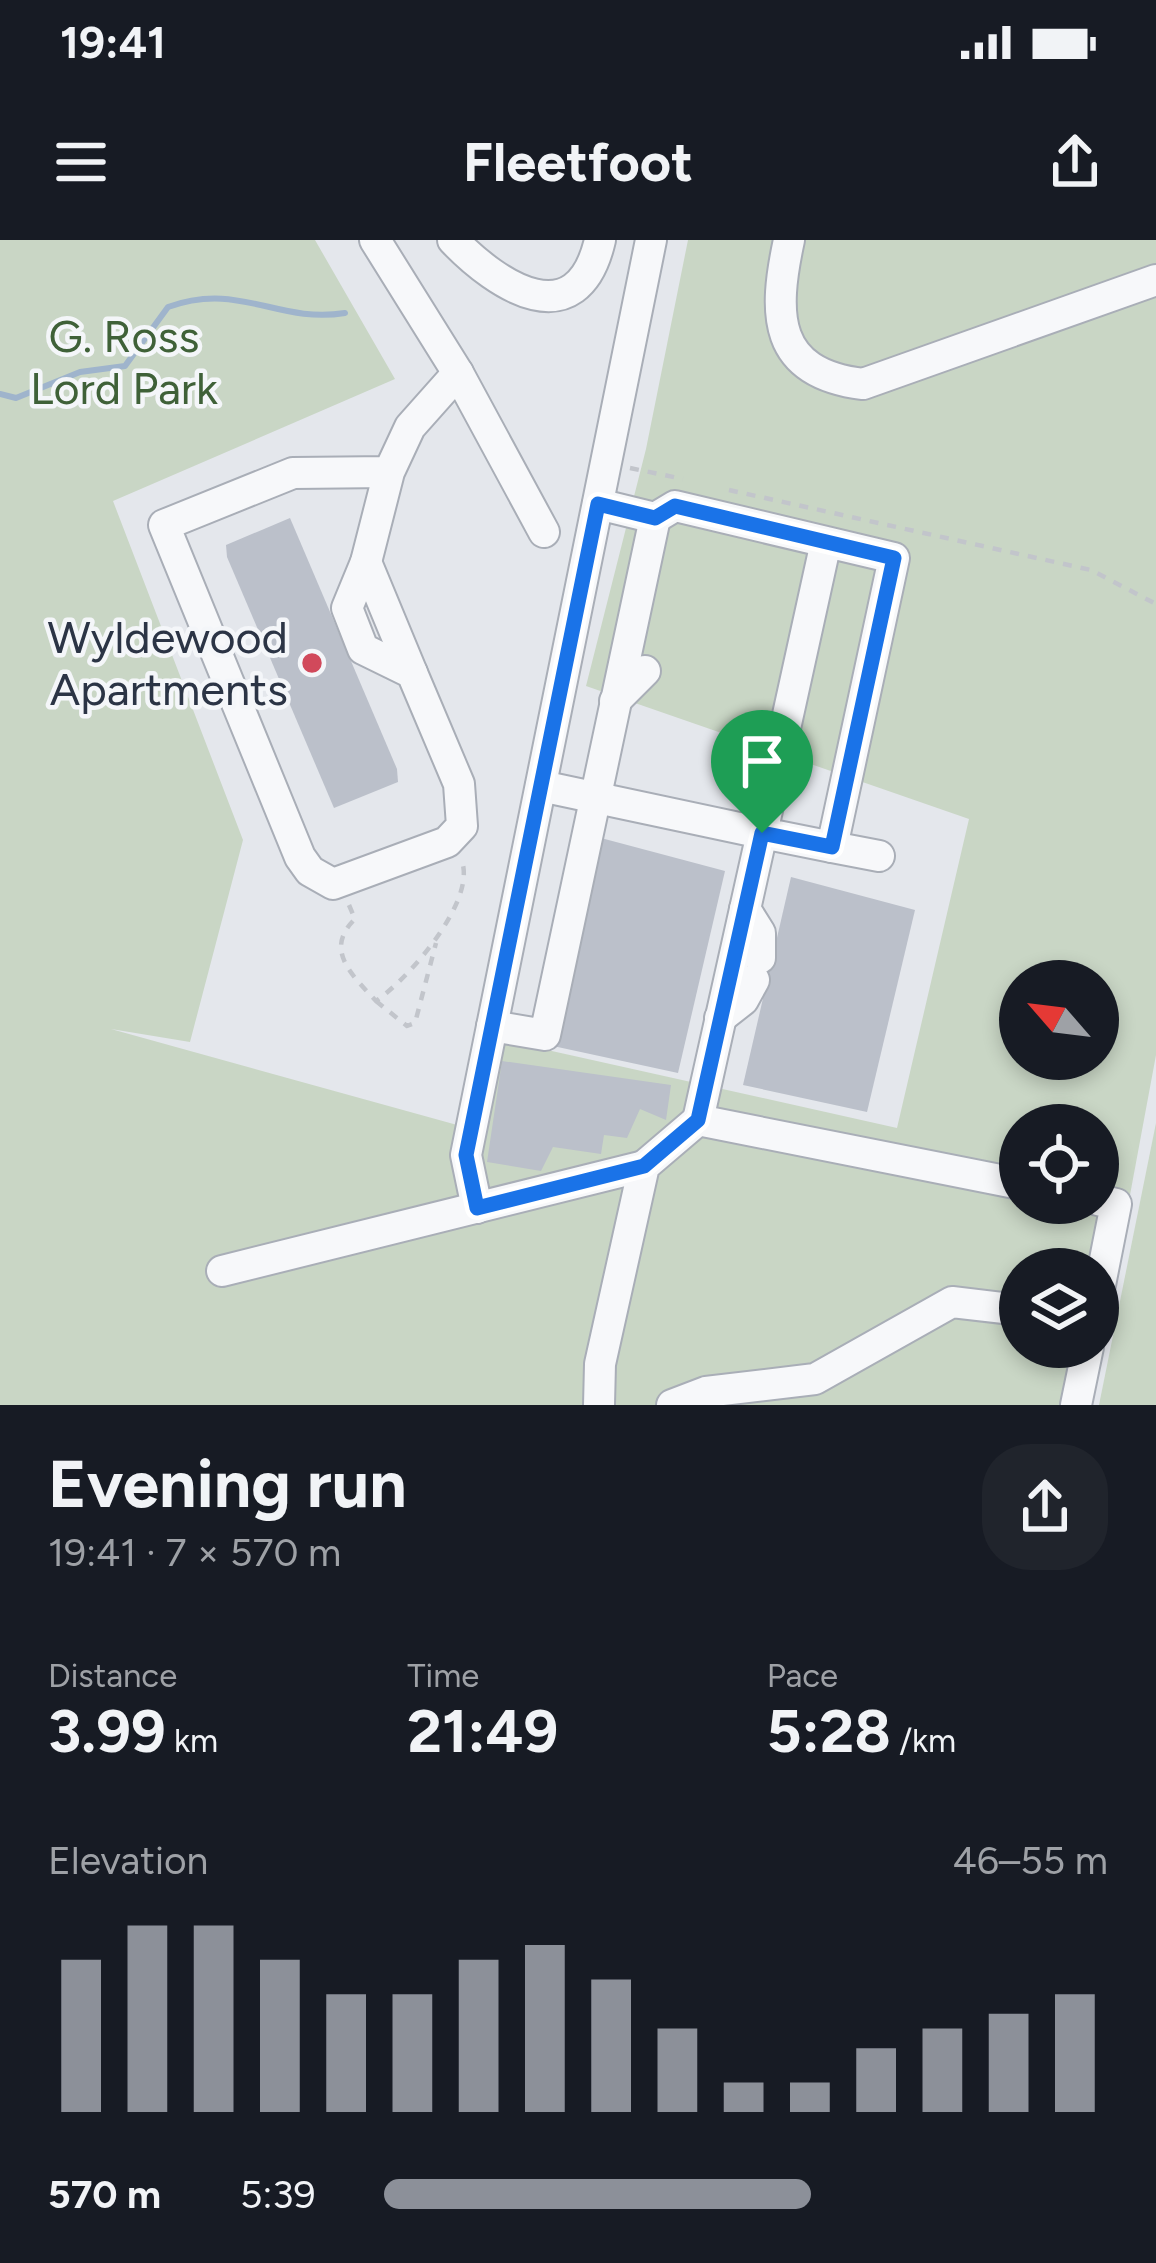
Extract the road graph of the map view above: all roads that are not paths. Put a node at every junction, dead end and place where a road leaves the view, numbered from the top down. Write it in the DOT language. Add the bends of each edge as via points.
graph roads {
  1 [pos="376,240"];
  2 [pos="453,240"];
  3 [pos="600,240"];
  4 [pos="651,240"];
  5 [pos="789,240"];
  6 [pos="1156,280"];
  7 [pos="458,373"];
  8 [pos="331,472"];
  9 [pos="389,472"];
  10 [pos="284,499"];
  11 [pos="598,504"];
  12 [pos="655,518"];
  13 [pos="544,532"];
  14 [pos="826,542"];
  15 [pos="632,624"];
  16 [pos="615,701"];
  17 [pos="541,785"];
  18 [pos="595,796"];
  19 [pos="762,833"];
  20 [pos="832,847"];
  21 [pos="880,856"];
  22 [pos="745,909"];
  23 [pos="720,1018"];
  24 [pos="492,1026"];
  25 [pos="698,1120"];
  26 [pos="644,1166"];
  27 [pos="999,1180"];
  28 [pos="477,1208"];
  29 [pos="222,1271"];
  30 [pos="999,1308"];
  31 [pos="1084,1368"];
  32 [pos="599,1405"];
  33 [pos="672,1405"];
  34 [pos="1076,1405"];
  1 -- 7 [label="street"];
  2 -- 3 [label="street" via="497,282 535,297 553,296 585,275"];
  4 -- 11 [label="street"];
  5 -- 6 [label="street" via="778,317 790,347 831,380 863,384"];
  7 -- 9 [label="street" via="410,427"];
  7 -- 13 [label="street"];
  8 -- 9 [label="street"];
  8 -- 9 [label="street" via="293,473 164,525 300,857 324,881 343,882 447,842 462,826 459,784 412,674 363,649 347,608"];
  8 -- 10 [label="street"];
  11 -- 12 [label="street"];
  11 -- 17 [label="street"];
  12 -- 14 [label="street" via="675,506"];
  12 -- 15 [label="street"];
  14 -- 19 [label="street"];
  14 -- 20 [label="street" via="894,558"];
  15 -- 16 [label="street"];
  15 -- 16 [label="street" via="647,665"];
  16 -- 18 [label="street"];
  17 -- 18 [label="street"];
  17 -- 24 [label="street"];
  18 -- 19 [label="street"];
  18 -- 24 [label="street" via="545,1035"];
  19 -- 20 [label="street"];
  19 -- 22 [label="street"];
  20 -- 21 [label="street"];
  22 -- 23 [label="street"];
  22 -- 23 [label="street" via="760,933 757,969 743,1000"];
  23 -- 25 [label="street"];
  24 -- 28 [label="street" via="466,1155"];
  25 -- 26 [label="street"];
  25 -- 27 [label="street"];
  26 -- 28 [label="street"];
  26 -- 32 [label="street" via="600,1364"];
  28 -- 29 [label="street"];
  30 -- 33 [label="street" via="952,1302 815,1378 706,1392"];
  31 -- 34 [label="street"];
}
